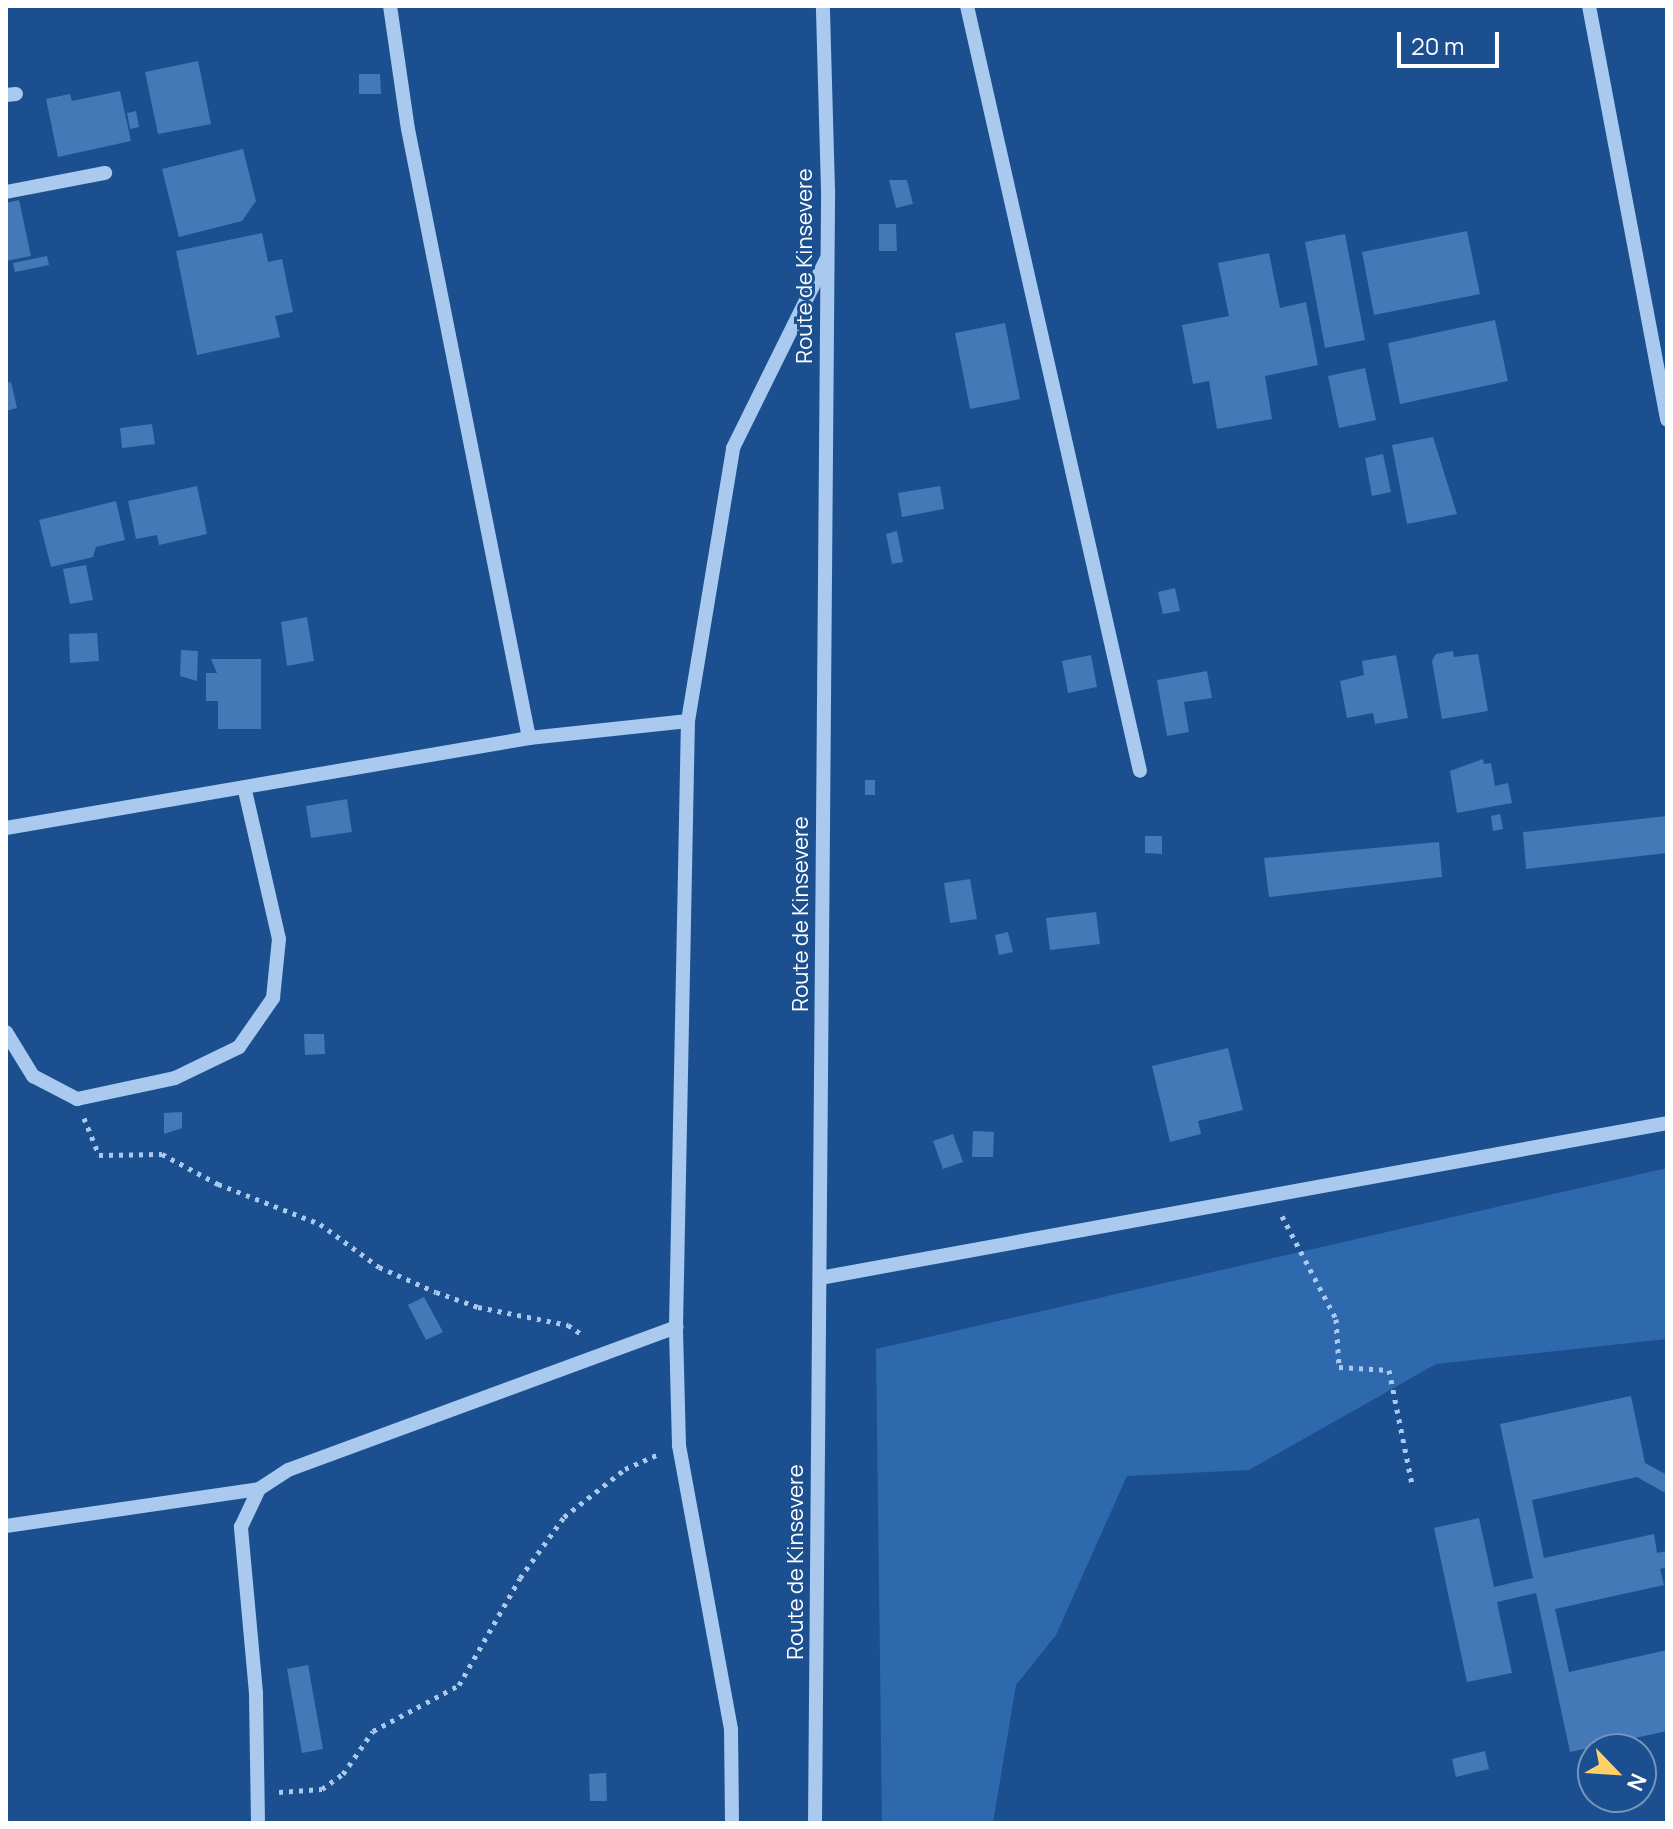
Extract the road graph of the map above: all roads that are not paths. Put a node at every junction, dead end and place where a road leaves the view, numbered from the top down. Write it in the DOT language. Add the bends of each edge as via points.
graph roads {
  1 [pos="390,6"];
  2 [pos="823,6"];
  3 [pos="967,6"];
  4 [pos="1589,6"];
  5 [pos="105,173"];
  6 [pos="6,192"];
  7 [pos="828,256"];
  8 [pos="1667,420"];
  9 [pos="688,721"];
  10 [pos="529,738"];
  11 [pos="1140,771"];
  12 [pos="245,790"];
  13 [pos="6,828"];
  14 [pos="6,1032"];
  15 [pos="1667,1123"];
  16 [pos="820,1278"];
  17 [pos="676,1327"];
  18 [pos="259,1489"];
  19 [pos="6,1526"];
  20 [pos="258,1823"];
  21 [pos="732,1823"];
  22 [pos="815,1823"];
  1 -- 10 [label="street" via="411,143"];
  2 -- 7 [label="street, Route de Kinsevere"];
  3 -- 11 [label="street"];
  4 -- 8 [label="street"];
  5 -- 6 [label="street"];
  7 -- 9 [label="street" via="733,448"];
  7 -- 16 [label="street, Route de Kinsevere"];
  9 -- 10 [label="street"];
  9 -- 17 [label="street"];
  10 -- 12 [label="street"];
  12 -- 13 [label="street"];
  12 -- 14 [label="street" via="279,939 273,998 239,1047 175,1078 77,1099 33,1076"];
  15 -- 16 [label="street"];
  16 -- 22 [label="street, Route de Kinsevere"];
  17 -- 18 [label="street" via="288,1470"];
  17 -- 21 [label="street" via="679,1445 731,1729"];
  18 -- 19 [label="street"];
  18 -- 20 [label="street" via="241,1527 256,1693"];
}
